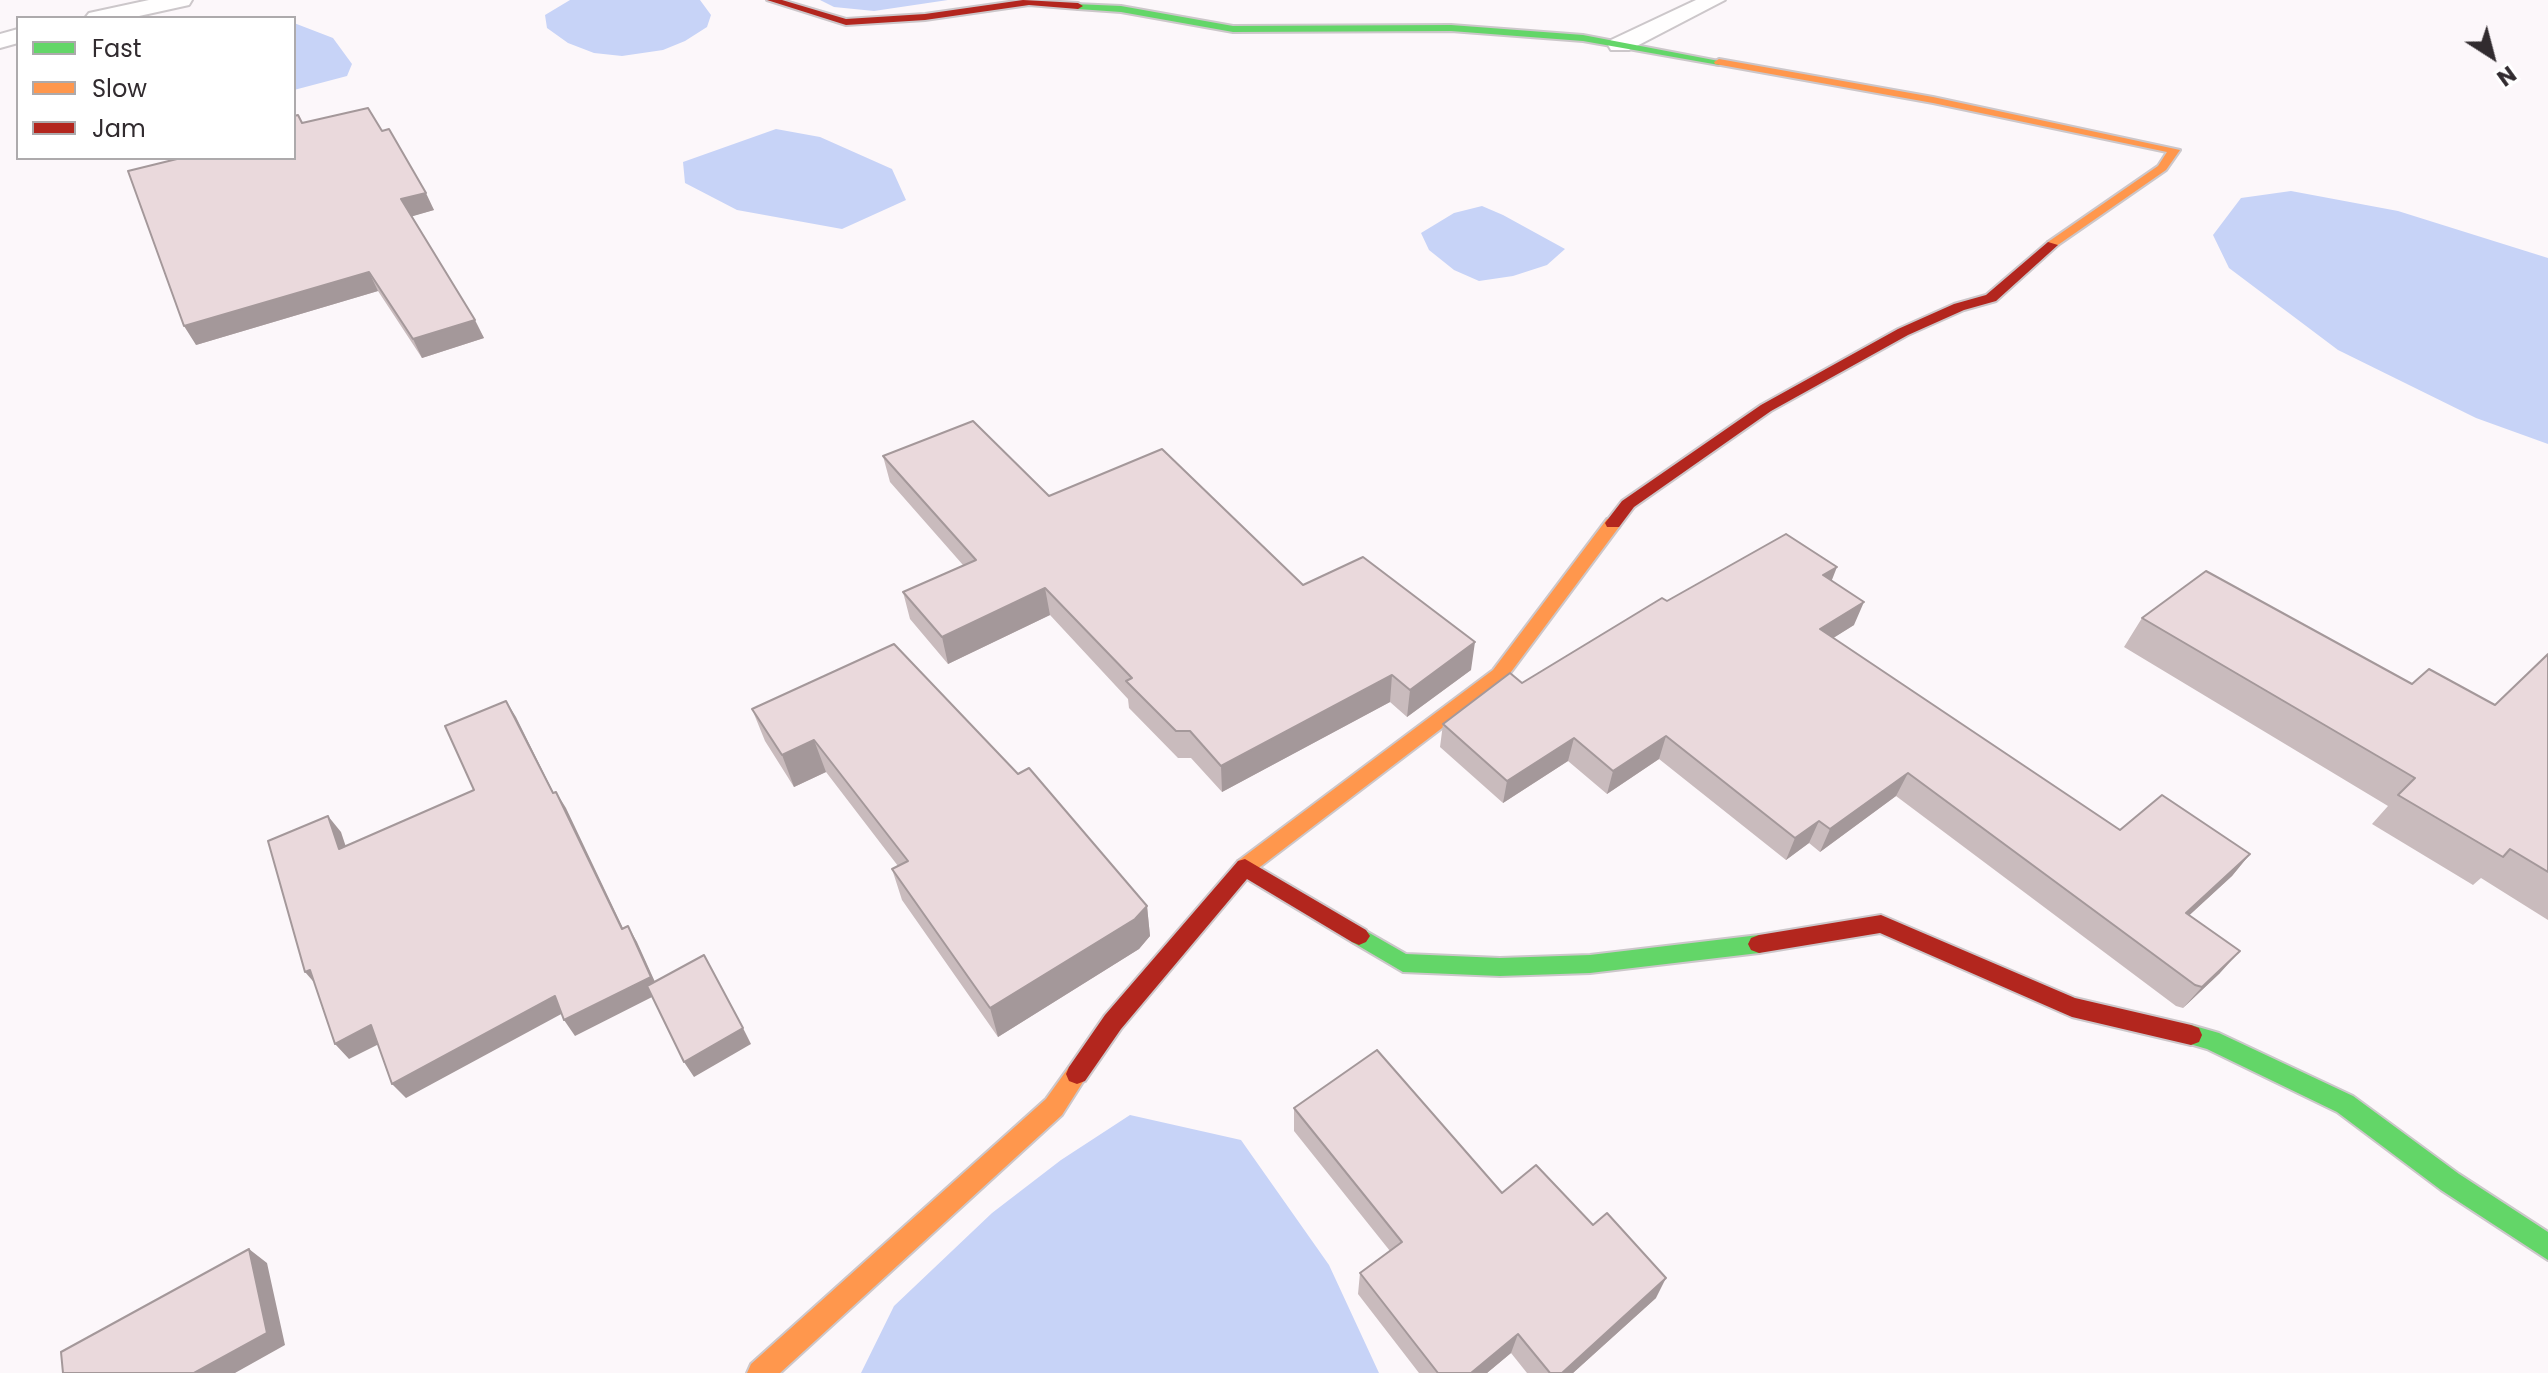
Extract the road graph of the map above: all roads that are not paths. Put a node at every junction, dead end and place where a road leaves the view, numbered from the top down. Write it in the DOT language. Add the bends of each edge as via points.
graph roads {
  1 [pos="181,0"];
  2 [pos="772,0"];
  3 [pos="1714,0"];
  4 [pos="106,16"];
  5 [pos="1620,45"];
  6 [pos="1245,867"];
  7 [pos="2548,1247"];
  8 [pos="760,1373"];
  1 -- 4 [label="street"];
  2 -- 5 [label="street" via="846,22 1029,2 1121,9 1233,29 1451,28"];
  3 -- 5 [label="street"];
  5 -- 6 [label="street" via="1991,111 2174,150 2162,168 2072,228 1991,298 1903,332 1766,408 1628,504 1499,675"];
  6 -- 7 [label="street" via="1403,963 1590,964 1738,948 1881,924 2072,1007 2211,1040 2345,1104"];
  6 -- 8 [label="street" via="1113,1022 1054,1107"];
}
